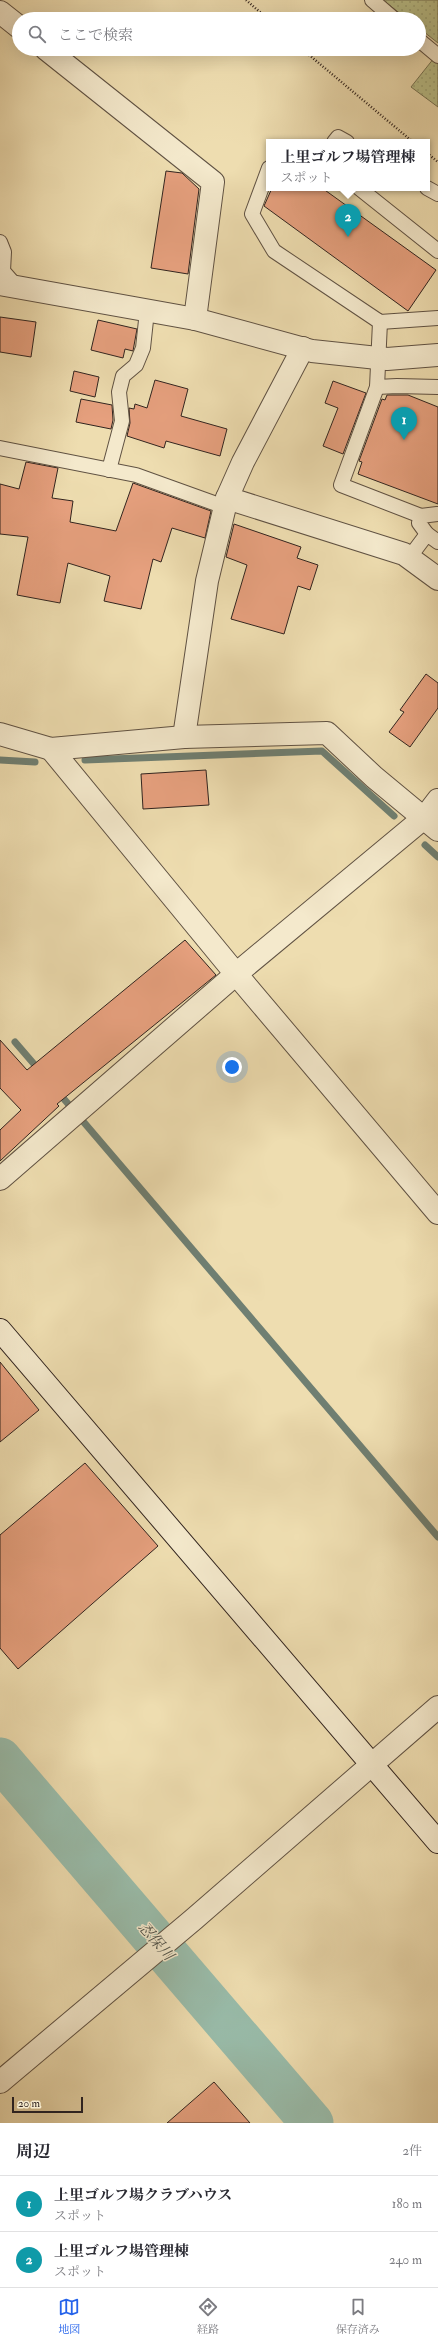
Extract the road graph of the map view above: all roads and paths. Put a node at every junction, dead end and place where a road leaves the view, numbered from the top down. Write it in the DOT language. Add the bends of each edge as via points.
graph roads {
  1 [pos="246,0"];
  2 [pos="372,0"];
  3 [pos="260,12"];
  4 [pos="386,12"];
  5 [pos="0,13"];
  6 [pos="12,22"];
  7 [pos="426,46"];
  8 [pos="55,56"];
  9 [pos="310,56"];
  10 [pos="438,56"];
  11 [pos="409,139"];
  12 [pos="430,155"];
  13 [pos="438,162"];
  14 [pos="266,176"];
  15 [pos="363,191"];
  16 [pos="0,242"];
  17 [pos="438,251"];
  18 [pos="8,285"];
  19 [pos="146,311"];
  20 [pos="438,318"];
  21 [pos="195,319"];
  22 [pos="380,322"];
  23 [pos="303,348"];
  24 [pos="438,355"];
  25 [pos="378,358"];
  26 [pos="438,387"];
  27 [pos="377,388"];
  28 [pos="0,448"];
  29 [pos="109,470"];
  30 [pos="226,503"];
  31 [pos="438,514"];
  32 [pos="421,516"];
  33 [pos="433,538"];
  34 [pos="409,558"];
  35 [pos="438,579"];
  36 [pos="0,734"];
  37 [pos="184,737"];
  38 [pos="51,749"];
  39 [pos="438,800"];
  40 [pos="431,824"];
  41 [pos="236,974"];
  42 [pos="0,1179"];
  43 [pos="438,1213"];
  44 [pos="0,1330"];
  45 [pos="438,1707"];
  46 [pos="371,1764"];
  47 [pos="438,1842"];
  48 [pos="0,2082"];
  1 -- 3 [label="path"];
  2 -- 4 [label="lane"];
  5 -- 6 [label="street"];
  7 -- 10 [label="lane"];
  8 -- 21 [label="street" via="212,182"];
  9 -- 11 [label="path"];
  12 -- 13 [label="path"];
  14 -- 22 [label="lane" via="252,214 274,251"];
  15 -- 17 [label="lane"];
  16 -- 18 [label="lane" via="4,252 3,271"];
  18 -- 19 [label="street"];
  19 -- 21 [label="street"];
  19 -- 29 [label="lane" via="143,348 136,365 123,376 119,392 122,420"];
  20 -- 22 [label="lane"];
  21 -- 23 [label="street"];
  22 -- 25 [label="lane"];
  23 -- 25 [label="street"];
  23 -- 30 [label="street" via="243,462"];
  24 -- 25 [label="street"];
  25 -- 27 [label="lane"];
  26 -- 27 [label="lane"];
  27 -- 32 [label="lane" via="341,485"];
  28 -- 29 [label="lane"];
  29 -- 30 [label="lane" via="136,475"];
  30 -- 34 [label="street" via="404,554"];
  30 -- 37 [label="street" via="207,581"];
  31 -- 32 [label="lane"];
  32 -- 33 [label="lane" via="419,523"];
  33 -- 34 [label="lane"];
  34 -- 35 [label="street"];
  36 -- 38 [label="street"];
  37 -- 38 [label="street"];
  37 -- 40 [label="street" via="327,733 374,777"];
  38 -- 41 [label="street"];
  39 -- 40 [label="street"];
  40 -- 41 [label="street"];
  41 -- 42 [label="street"];
  41 -- 43 [label="street"];
  44 -- 46 [label="street"];
  45 -- 46 [label="street"];
  46 -- 47 [label="street"];
  46 -- 48 [label="street" via="194,1919"];
}
